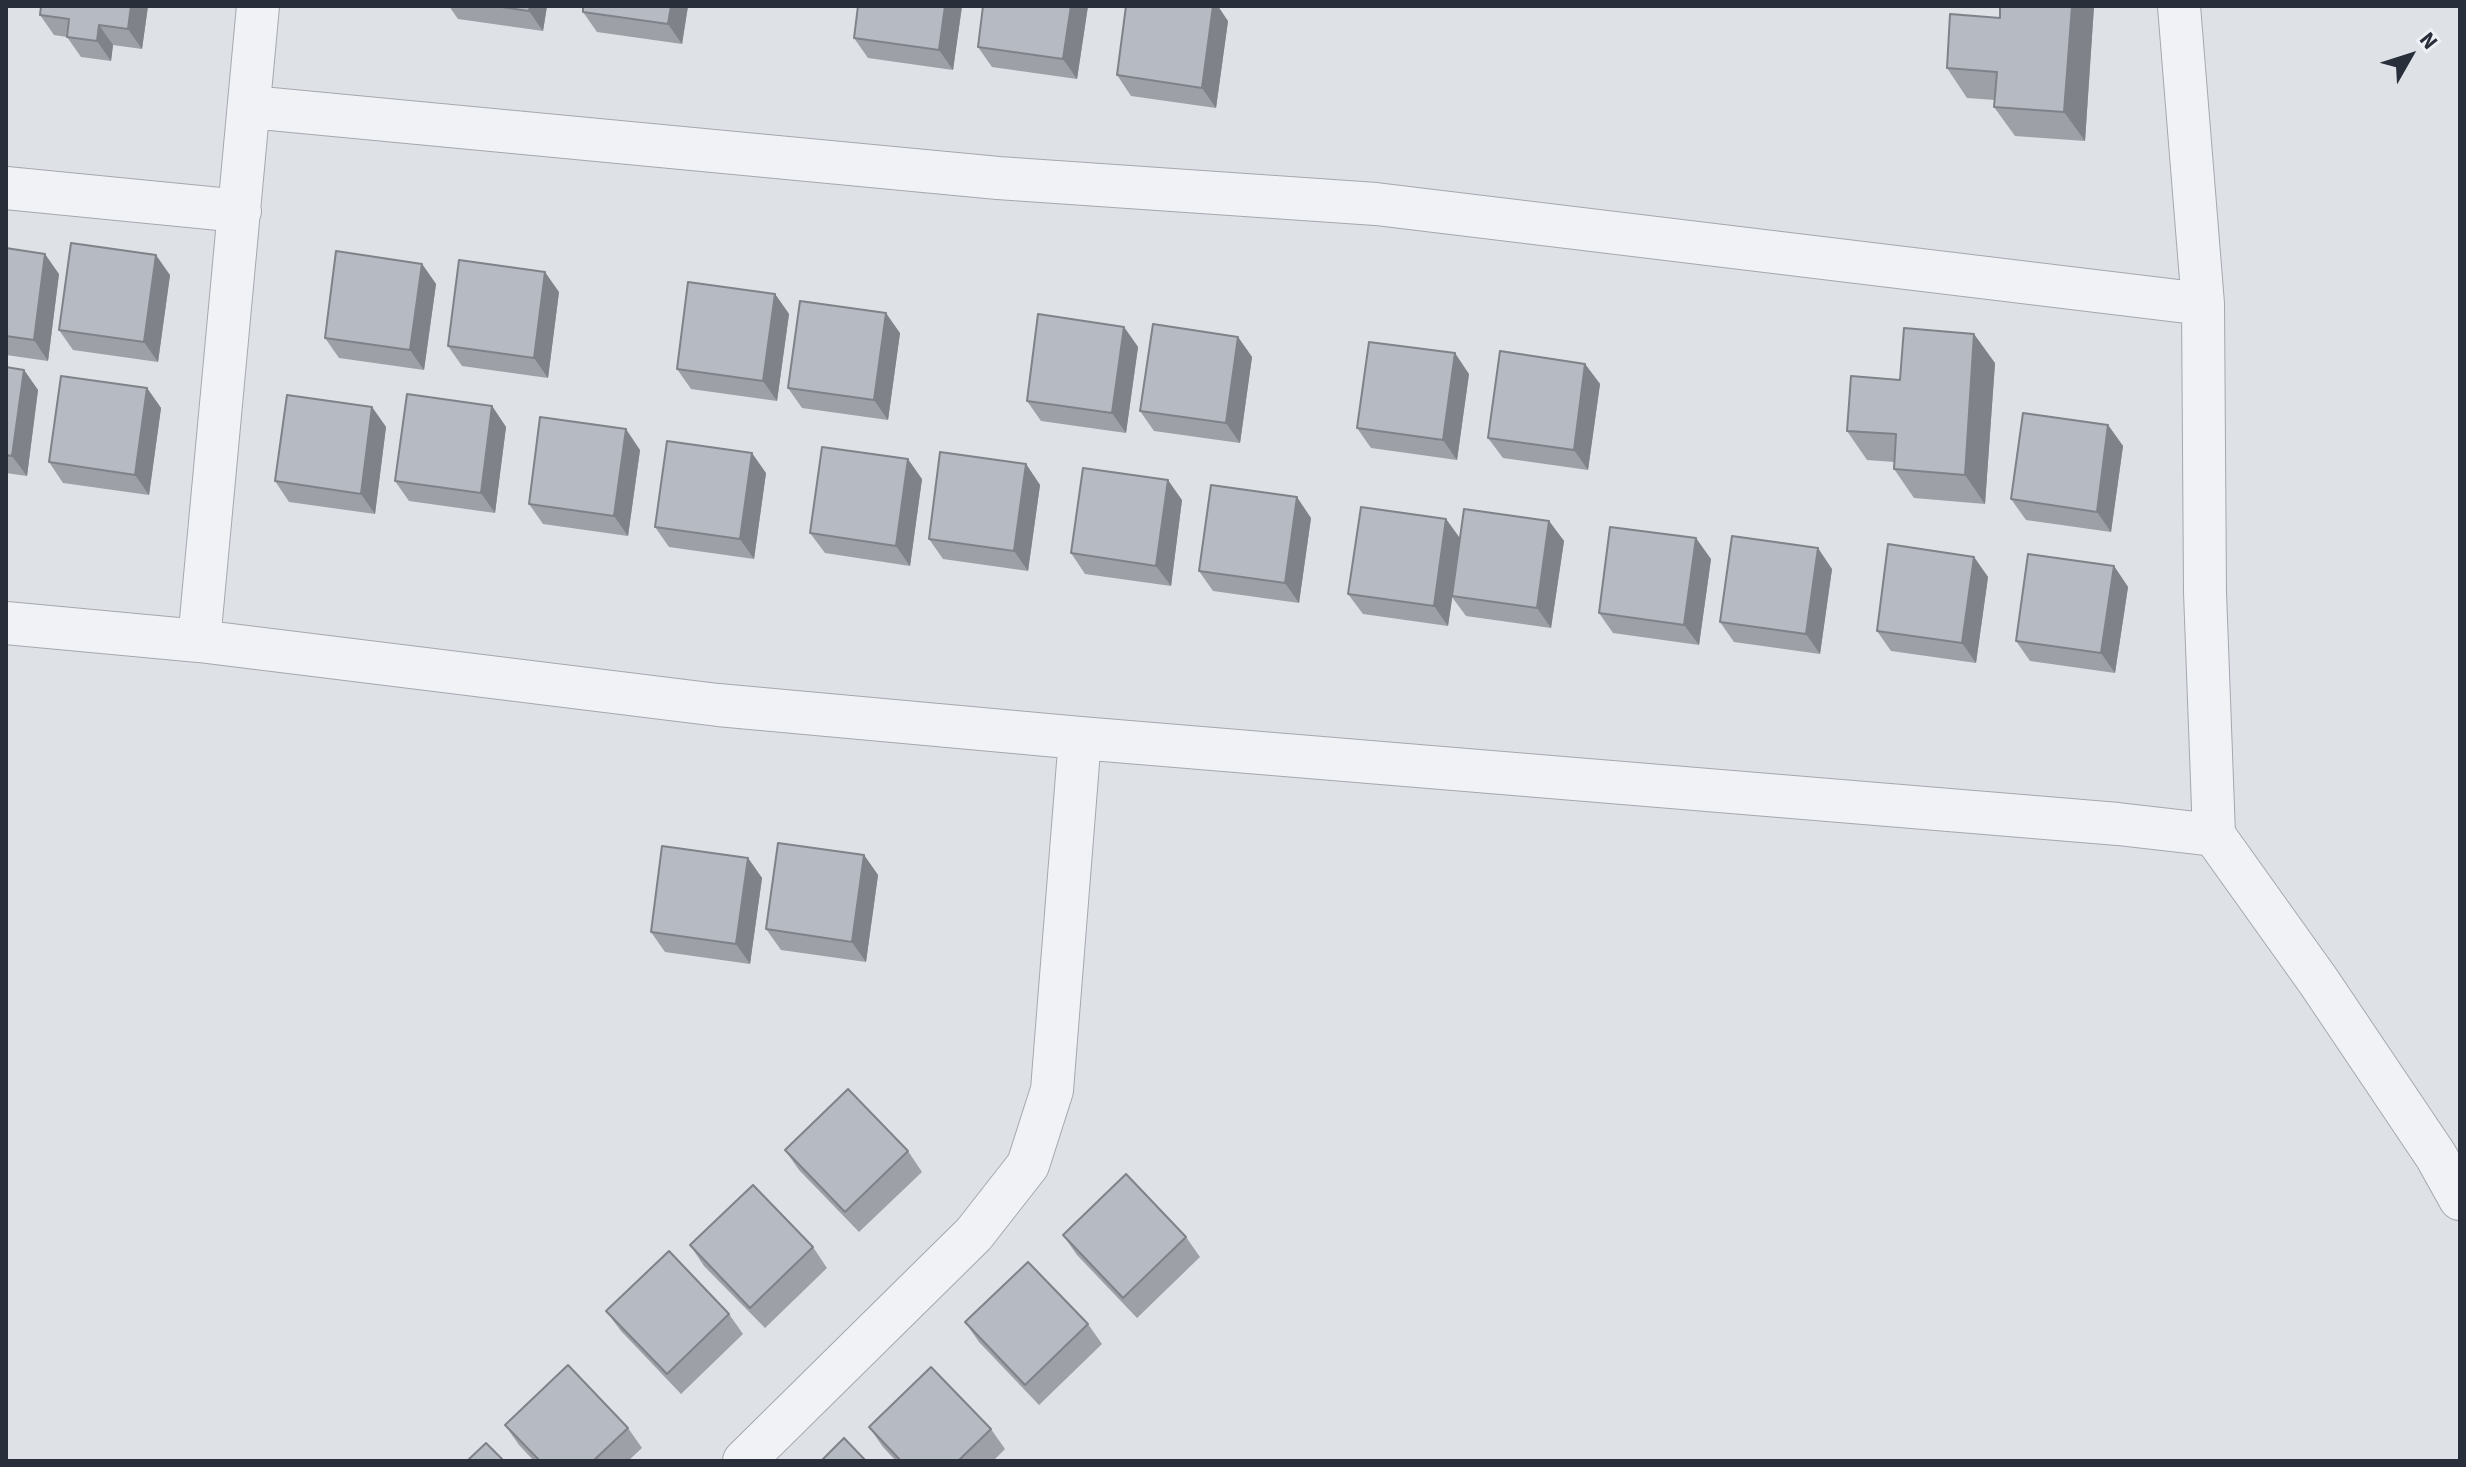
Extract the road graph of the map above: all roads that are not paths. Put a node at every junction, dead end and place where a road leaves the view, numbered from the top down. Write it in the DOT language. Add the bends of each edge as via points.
graph roads {
  1 [pos="258,6"];
  2 [pos="2179,6"];
  3 [pos="250,107"];
  4 [pos="6,188"];
  5 [pos="240,211"];
  6 [pos="2203,304"];
  7 [pos="6,623"];
  8 [pos="199,641"];
  9 [pos="1080,738"];
  10 [pos="2214,835"];
  11 [pos="2460,1199"];
  12 [pos="744,1461"];
  1 -- 3 [label="street"];
  2 -- 6 [label="street"];
  3 -- 5 [label="street"];
  3 -- 6 [label="street" via="998,178 1376,204"];
  4 -- 5 [label="street"];
  5 -- 8 [label="street"];
  6 -- 10 [label="street"];
  7 -- 8 [label="street"];
  8 -- 9 [label="street" via="718,705"];
  9 -- 10 [label="street"];
  9 -- 12 [label="street" via="1052,1090 1028,1165 974,1234"];
  10 -- 11 [label="street" via="2328,994"];
}
